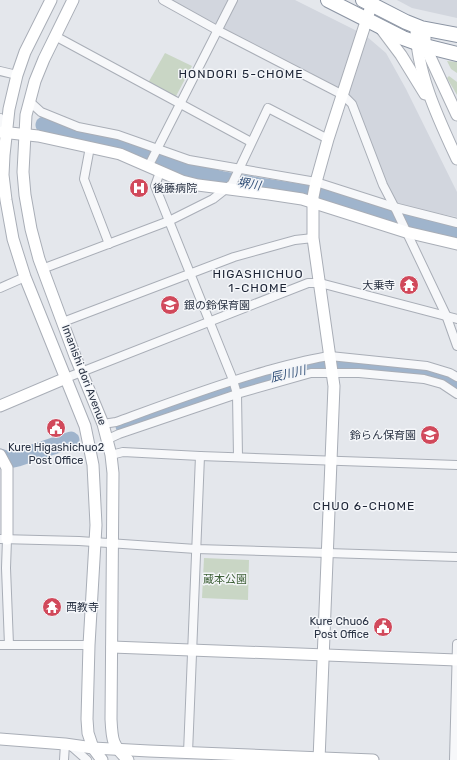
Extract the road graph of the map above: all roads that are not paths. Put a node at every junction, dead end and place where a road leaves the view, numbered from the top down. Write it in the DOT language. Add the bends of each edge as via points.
graph roads {
  1 [pos="51,0"];
  2 [pos="73,0"];
  3 [pos="163,0"];
  4 [pos="232,0"];
  5 [pos="328,0"];
  6 [pos="370,2"];
  7 [pos="367,20"];
  8 [pos="380,27"];
  9 [pos="420,27"];
  10 [pos="217,30"];
  11 [pos="457,35"];
  12 [pos="55,36"];
  13 [pos="420,44"];
  14 [pos="457,54"];
  15 [pos="0,71"];
  16 [pos="17,75"];
  17 [pos="343,94"];
  18 [pos="29,101"];
  19 [pos="179,104"];
  20 [pos="457,114"];
  21 [pos="0,118"];
  22 [pos="439,121"];
  23 [pos="4,132"];
  24 [pos="25,134"];
  25 [pos="328,139"];
  26 [pos="251,142"];
  27 [pos="90,147"];
  28 [pos="152,157"];
  29 [pos="457,159"];
  30 [pos="238,171"];
  31 [pos="160,172"];
  32 [pos="2,175"];
  33 [pos="316,184"];
  34 [pos="229,186"];
  35 [pos="313,201"];
  36 [pos="395,210"];
  37 [pos="169,221"];
  38 [pos="457,222"];
  39 [pos="405,230"];
  40 [pos="313,238"];
  41 [pos="109,244"];
  42 [pos="457,244"];
  43 [pos="42,269"];
  44 [pos="191,274"];
  45 [pos="25,278"];
  46 [pos="320,283"];
  47 [pos="0,288"];
  48 [pos="446,315"];
  49 [pos="457,318"];
  50 [pos="63,322"];
  51 [pos="210,322"];
  52 [pos="457,346"];
  53 [pos="330,356"];
  54 [pos="82,372"];
  55 [pos="332,372"];
  56 [pos="457,377"];
  57 [pos="66,378"];
  58 [pos="233,380"];
  59 [pos="237,394"];
  60 [pos="457,394"];
  61 [pos="0,406"];
  62 [pos="103,424"];
  63 [pos="108,439"];
  64 [pos="0,455"];
  65 [pos="111,455"];
  66 [pos="200,456"];
  67 [pos="238,457"];
  68 [pos="331,460"];
  69 [pos="457,465"];
  70 [pos="4,539"];
  71 [pos="95,542"];
  72 [pos="112,544"];
  73 [pos="196,549"];
  74 [pos="327,554"];
  75 [pos="457,557"];
  76 [pos="457,644"];
  77 [pos="4,645"];
  78 [pos="89,646"];
  79 [pos="112,647"];
  80 [pos="192,651"];
  81 [pos="323,655"];
  82 [pos="457,660"];
  83 [pos="0,739"];
  84 [pos="67,744"];
  85 [pos="93,748"];
  86 [pos="117,749"];
  87 [pos="188,753"];
  88 [pos="319,759"];
  89 [pos="64,760"];
  90 [pos="87,760"];
  91 [pos="102,760"];
  92 [pos="128,760"];
  93 [pos="373,760"];
  94 [pos="454,760"];
  1 -- 16 [label="street, Imanishi dori Avenue" via="25,52"];
  2 -- 12 [label="street, Imanishi dori Avenue"];
  3 -- 10 [label="street"];
  4 -- 10 [label="street"];
  5 -- 7 [label="highway"];
  6 -- 7 [label="street"];
  6 -- 9 [label="highway"];
  7 -- 8 [label="highway"];
  7 -- 17 [label="street"];
  8 -- 13 [label="highway"];
  8 -- 22 [label="street" via="420,85"];
  9 -- 11 [label="highway"];
  9 -- 13 [label="street"];
  10 -- 17 [label="street"];
  10 -- 19 [label="street"];
  12 -- 18 [label="street, Imanishi dori Avenue"];
  12 -- 19 [label="street"];
  13 -- 14 [label="highway"];
  13 -- 20 [label="street"];
  13 -- 22 [label="street" via="426,83"];
  15 -- 16 [label="street"];
  16 -- 23 [label="street, Imanishi dori Avenue"];
  17 -- 25 [label="street"];
  17 -- 36 [label="street" via="352,104 382,185"];
  18 -- 24 [label="street, Imanishi dori Avenue"];
  18 -- 28 [label="street" via="41,112 78,127 118,135"];
  19 -- 26 [label="street"];
  19 -- 28 [label="street"];
  21 -- 23 [label="street"];
  22 -- 29 [label="street"];
  23 -- 24 [label="street"];
  23 -- 32 [label="street, Imanishi dori Avenue"];
  24 -- 27 [label="street"];
  24 -- 43 [label="street, Imanishi dori Avenue" via="25,196 30,229"];
  25 -- 26 [label="street" via="268,108"];
  25 -- 33 [label="street"];
  26 -- 30 [label="street"];
  27 -- 28 [label="street" via="120,154"];
  27 -- 41 [label="street" via="84,179"];
  28 -- 30 [label="street" via="189,160"];
  28 -- 31 [label="street"];
  30 -- 33 [label="street"];
  30 -- 34 [label="street"];
  31 -- 34 [label="street" via="198,185"];
  31 -- 37 [label="street" via="155,186"];
  32 -- 45 [label="street, Imanishi dori Avenue" via="13,240"];
  33 -- 35 [label="street"];
  33 -- 36 [label="street"];
  34 -- 35 [label="street"];
  34 -- 37 [label="street" via="213,199"];
  35 -- 39 [label="street"];
  35 -- 40 [label="street"];
  36 -- 38 [label="street"];
  36 -- 39 [label="street"];
  37 -- 41 [label="street"];
  37 -- 44 [label="street"];
  39 -- 42 [label="street"];
  39 -- 48 [label="street"];
  40 -- 44 [label="street" via="295,240 234,257"];
  40 -- 46 [label="street"];
  41 -- 43 [label="street"];
  43 -- 50 [label="street, Imanishi dori Avenue"];
  44 -- 50 [label="street"];
  44 -- 51 [label="street"];
  45 -- 47 [label="street"];
  45 -- 57 [label="street, Imanishi dori Avenue"];
  46 -- 48 [label="street"];
  46 -- 51 [label="street" via="308,282"];
  46 -- 53 [label="street"];
  48 -- 49 [label="street"];
  48 -- 52 [label="street"];
  50 -- 54 [label="street, Imanishi dori Avenue"];
  51 -- 54 [label="street"];
  51 -- 58 [label="street"];
  53 -- 55 [label="street"];
  53 -- 56 [label="street" via="427,366"];
  53 -- 58 [label="street" via="295,362"];
  54 -- 57 [label="street"];
  54 -- 62 [label="street, Imanishi dori Avenue"];
  55 -- 59 [label="street" via="311,373"];
  55 -- 60 [label="street" via="424,379 442,384"];
  55 -- 68 [label="street" via="334,386"];
  57 -- 61 [label="street"];
  57 -- 71 [label="street, Imanishi dori Avenue" via="85,426 93,465"];
  58 -- 59 [label="street"];
  58 -- 62 [label="street" via="116,422"];
  59 -- 63 [label="street"];
  59 -- 67 [label="street"];
  62 -- 63 [label="street, Imanishi dori Avenue"];
  63 -- 65 [label="street, Imanishi dori Avenue"];
  64 -- 70 [label="street" via="7,468"];
  65 -- 66 [label="street" via="123,452"];
  65 -- 72 [label="street, Imanishi dori Avenue"];
  66 -- 67 [label="street"];
  66 -- 73 [label="street"];
  67 -- 68 [label="street"];
  68 -- 69 [label="street"];
  68 -- 74 [label="street"];
  70 -- 71 [label="street"];
  70 -- 77 [label="street"];
  71 -- 72 [label="street"];
  71 -- 78 [label="street, Imanishi dori Avenue"];
  72 -- 73 [label="street"];
  72 -- 79 [label="street, Imanishi dori Avenue"];
  73 -- 74 [label="street"];
  73 -- 80 [label="street"];
  74 -- 75 [label="street"];
  74 -- 81 [label="street"];
  76 -- 82 [label="street"];
  77 -- 78 [label="street"];
  78 -- 85 [label="street, Imanishi dori Avenue" via="87,719"];
  79 -- 80 [label="street"];
  79 -- 86 [label="street, Imanishi dori Avenue" via="111,719 112,738"];
  80 -- 81 [label="street"];
  80 -- 87 [label="street"];
  81 -- 82 [label="street"];
  81 -- 88 [label="street"];
  82 -- 94 [label="street"];
  83 -- 84 [label="street"];
  84 -- 85 [label="street"];
  84 -- 89 [label="street"];
  84 -- 90 [label="street"];
  85 -- 86 [label="street"];
  85 -- 91 [label="street, Imanishi dori Avenue"];
  86 -- 87 [label="street"];
  86 -- 92 [label="street, Imanishi dori Avenue"];
  87 -- 88 [label="street"];
  88 -- 93 [label="street"];
}
